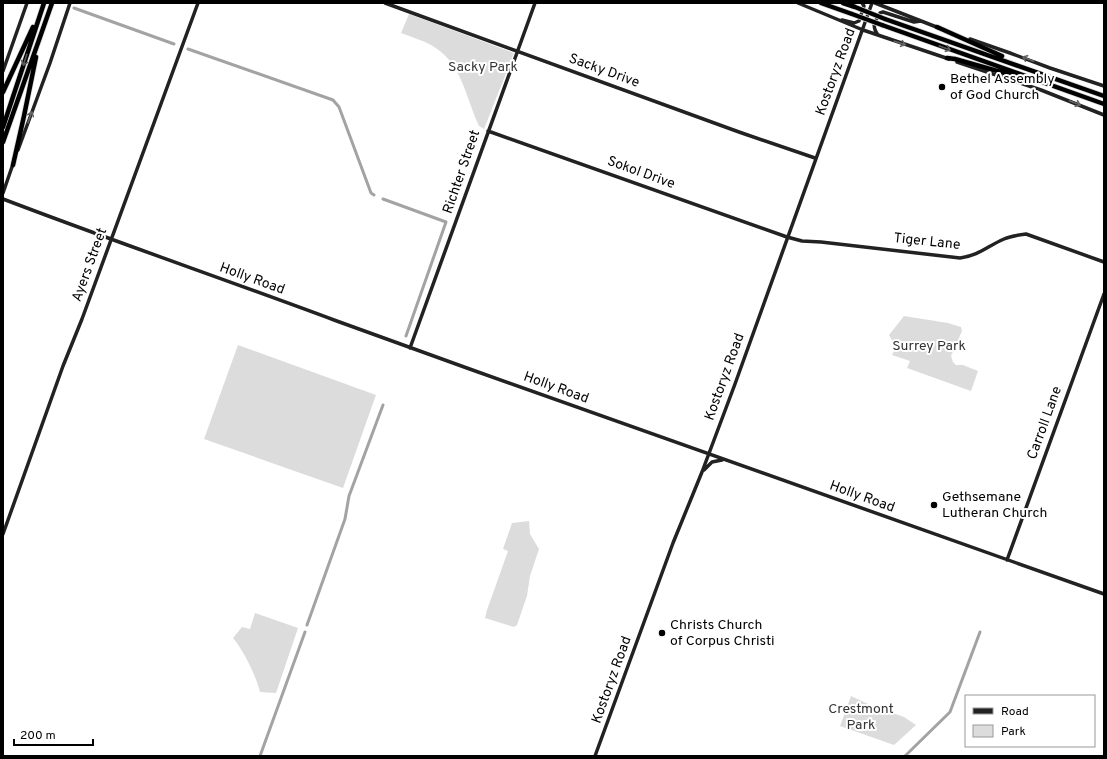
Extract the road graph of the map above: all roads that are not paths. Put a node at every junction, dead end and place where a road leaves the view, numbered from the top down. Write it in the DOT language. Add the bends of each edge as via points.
graph roads {
  1 [pos="27,3"];
  2 [pos="44,3"];
  3 [pos="52,3"];
  4 [pos="70,3"];
  5 [pos="198,3"];
  6 [pos="385,3"];
  7 [pos="535,3"];
  8 [pos="798,3"];
  9 [pos="821,3"];
  10 [pos="844,3"];
  11 [pos="862,3"];
  12 [pos="872,3"];
  13 [pos="875,3"];
  14 [pos="42,9"];
  15 [pos="818,12"];
  16 [pos="922,21"];
  17 [pos="937,27"];
  18 [pos="863,30"];
  19 [pos="878,35"];
  20 [pos="39,42"];
  21 [pos="518,52"];
  22 [pos="947,58"];
  23 [pos="1031,69"];
  24 [pos="3,71"];
  25 [pos="1104,86"];
  26 [pos="1055,87"];
  27 [pos="3,92"];
  28 [pos="1104,96"];
  29 [pos="1104,104"];
  30 [pos="1104,115"];
  31 [pos="3,127"];
  32 [pos="488,131"];
  33 [pos="3,142"];
  34 [pos="815,158"];
  35 [pos="13,165"];
  36 [pos="5,185"];
  37 [pos="3,193"];
  38 [pos="3,199"];
  39 [pos="787,238"];
  40 [pos="111,240"];
  41 [pos="1104,262"];
  42 [pos="1104,294"];
  43 [pos="410,348"];
  44 [pos="708,454"];
  45 [pos="722,460"];
  46 [pos="702,472"];
  47 [pos="3,534"];
  48 [pos="1007,560"];
  49 [pos="1104,594"];
  50 [pos="595,756"];
  1 -- 24 [label="main road"];
  2 -- 14 [label="highway"];
  3 -- 20 [label="highway"];
  35 -- 4 [label="main road, one-way"];
  5 -- 40 [label="main road, Ayers Street"];
  6 -- 21 [label="main road, Sacky Drive"];
  7 -- 21 [label="main road, Richter Street"];
  8 -- 15 [label="main road"];
  9 -- 26 [label="highway, one-way, bridge"];
  10 -- 23 [label="highway, bridge"];
  11 -- 15 [label="main road" via="864,6 859,21 854,23"];
  12 -- 18 [label="main road, Kostoryz Road"];
  13 -- 16 [label="main road"];
  14 -- 27 [label="highway"];
  14 -- 31 [label="highway, one-way"];
  15 -- 18 [label="main road"];
  16 -- 17 [label="main road"];
  16 -- 19 [label="main road" via="914,22 883,12 874,25"];
  17 -- 23 [label="highway"];
  25 -- 17 [label="main road, one-way"];
  18 -- 19 [label="main road"];
  18 -- 34 [label="main road, Kostoryz Road"];
  19 -- 22 [label="main road, one-way"];
  20 -- 33 [label="highway"];
  20 -- 35 [label="highway"];
  21 -- 32 [label="main road, Richter Street"];
  21 -- 34 [label="main road, Sacky Drive"];
  22 -- 26 [label="highway"];
  22 -- 30 [label="main road, one-way"];
  23 -- 28 [label="highway"];
  26 -- 29 [label="highway"];
  32 -- 39 [label="main road, Sokol Drive"];
  32 -- 43 [label="main road, Richter Street"];
  34 -- 39 [label="main road, Kostoryz Road"];
  35 -- 36 [label="main road"];
  36 -- 37 [label="main road"];
  38 -- 40 [label="main road, Holly Road"];
  39 -- 41 [label="main road, Tiger Lane" via="960,258 972,256 1004,239 1026,234"];
  39 -- 44 [label="main road, Kostoryz Road"];
  40 -- 43 [label="main road, Holly Road"];
  40 -- 47 [label="main road, Ayers Street"];
  42 -- 48 [label="main road, Carroll Lane"];
  43 -- 44 [label="main road, Holly Road"];
  44 -- 45 [label="main road, Holly Road"];
  44 -- 46 [label="main road, Kostoryz Road"];
  45 -- 46 [label="main road" via="712,462"];
  45 -- 48 [label="main road, Holly Road"];
  46 -- 50 [label="main road, Kostoryz Road" via="673,542"];
  48 -- 49 [label="main road, Holly Road"];
}
